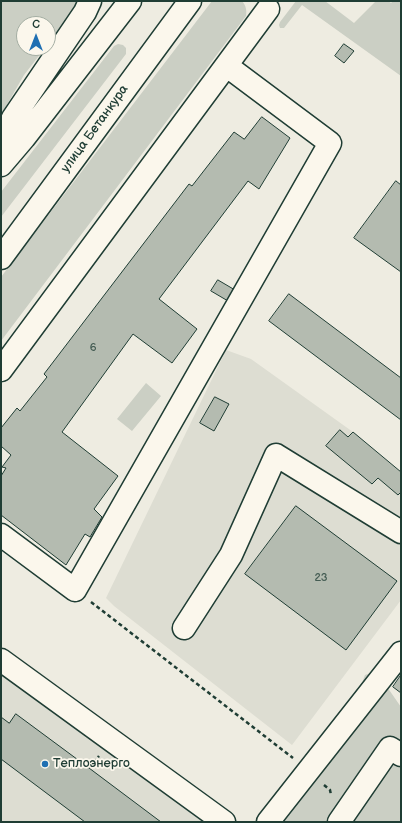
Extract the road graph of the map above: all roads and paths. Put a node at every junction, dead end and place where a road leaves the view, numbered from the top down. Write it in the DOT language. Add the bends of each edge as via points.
graph roads {
  1 [pos="90,1"];
  2 [pos="130,1"];
  3 [pos="190,1"];
  4 [pos="267,4"];
  5 [pos="227,66"];
  6 [pos="1,142"];
  7 [pos="1,165"];
  8 [pos="1,258"];
  9 [pos="1,370"];
  10 [pos="401,532"];
  11 [pos="1,535"];
  12 [pos="75,590"];
  13 [pos="184,628"];
  14 [pos="401,653"];
  15 [pos="1,660"];
  16 [pos="401,755"];
  17 [pos="309,771"];
  18 [pos="332,796"];
  19 [pos="224,822"];
  20 [pos="268,822"];
  21 [pos="339,822"];
  1 -- 6 [label="main road" via="13,118"];
  2 -- 7 [label="main road"];
  3 -- 8 [label="main road, улица Бетанкура"];
  4 -- 5 [label="main road"];
  5 -- 9 [label="main road"];
  5 -- 12 [label="main road" via="330,143"];
  10 -- 13 [label="main road" via="276,455 231,555"];
  11 -- 12 [label="main road"];
  12 -- 17 [label="path"];
  14 -- 17 [label="main road"];
  15 -- 19 [label="main road"];
  16 -- 21 [label="main road" via="390,748"];
  17 -- 18 [label="path" via="330,790"];
  17 -- 20 [label="main road"];
}
